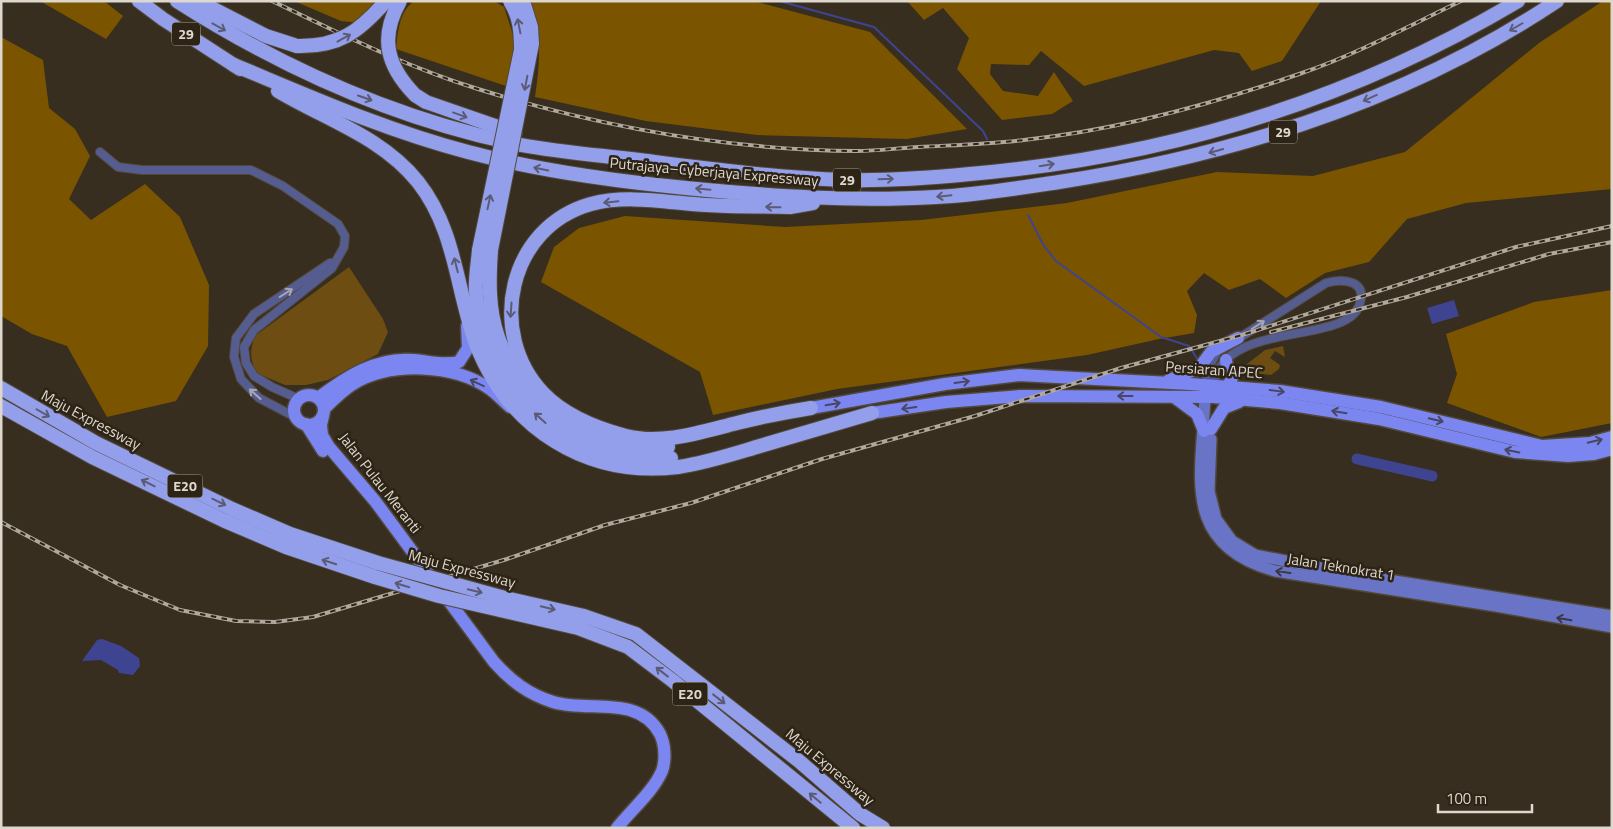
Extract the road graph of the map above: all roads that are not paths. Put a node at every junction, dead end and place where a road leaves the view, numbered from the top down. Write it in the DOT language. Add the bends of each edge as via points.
graph roads {
  1 [pos="139,1"];
  2 [pos="177,1"];
  3 [pos="198,1"];
  4 [pos="386,1"];
  5 [pos="400,1"];
  6 [pos="510,1"];
  7 [pos="523,1"];
  8 [pos="1518,1"];
  9 [pos="1557,1"];
  10 [pos="234,65"];
  11 [pos="100,152"];
  12 [pos="643,161"];
  13 [pos="839,198"];
  14 [pos="485,250"];
  15 [pos="335,262"];
  16 [pos="463,295"];
  17 [pos="1238,338"];
  18 [pos="1226,360"];
  19 [pos="1165,383"];
  20 [pos="1228,386"];
  21 [pos="1,388"];
  22 [pos="1209,391"];
  23 [pos="1174,396"];
  24 [pos="299,399"];
  25 [pos="1241,400"];
  26 [pos="1,406"];
  27 [pos="321,407"];
  28 [pos="811,408"];
  29 [pos="872,413"];
  30 [pos="301,421"];
  31 [pos="529,424"];
  32 [pos="1208,430"];
  33 [pos="1612,437"];
  34 [pos="1612,449"];
  35 [pos="500,604"];
  36 [pos="1612,616"];
  37 [pos="1612,628"];
  38 [pos="606,828"];
  39 [pos="617,828"];
  40 [pos="853,828"];
  41 [pos="883,828"];
  1 -- 10 [label="highway, Putrajaya–Cyberjaya Expressway / 29"];
  2 -- 12 [label="highway, Putrajaya–Cyberjaya Expressway / 29, one-way" via="269,54 353,94 409,114 522,145"];
  3 -- 4 [label="highway, one-way, bridge" via="266,36 296,46 315,47 337,42 364,26"];
  5 -- 12 [label="highway, one-way, bridge" via="389,29 389,56 399,78 426,102 524,136"];
  14 -- 6 [label="highway, one-way, bridge" via="521,50 521,28"];
  7 -- 14 [label="highway, one-way, bridge" via="531,26 532,44"];
  12 -- 8 [label="highway, Putrajaya–Cyberjaya Expressway / 29, one-way" via="846,180 1019,170 1107,156 1256,119 1353,85 1462,34"];
  9 -- 13 [label="highway, Putrajaya–Cyberjaya Expressway / 29, one-way" via="1469,54 1363,101 1281,132 1198,156 1111,174 1022,187 936,197"];
  13 -- 10 [label="highway, Putrajaya–Cyberjaya Expressway / 29, one-way" via="702,189 550,171 467,152 405,133"];
  16 -- 10 [label="highway, one-way" via="440,216 418,183 394,156"];
  11 -- 15 [label="street" via="118,167 142,170 224,168 260,173 338,224 345,236 344,247"];
  13 -- 28 [label="highway, one-way" via="790,207 640,200 590,204 564,217 540,236 522,260 514,282 509,315 513,338 524,366 542,393 558,406 598,428 658,439"];
  14 -- 28 [label="highway" via="491,312 498,338 516,372 536,398 577,430 626,446 680,446"];
  29 -- 14 [label="highway, one-way" via="674,458 626,457 573,441 542,419 505,381 486,340 476,292"];
  15 -- 24 [label="street" via="332,268 254,330 244,347 246,363 254,376"];
  30 -- 15 [label="street, one-way" via="259,398 241,379 234,357 236,338 254,314"];
  16 -- 27 [label="main road" via="468,348 461,361 383,362 350,376"];
  16 -- 31 [label="highway" via="476,344 496,386"];
  17 -- 18 [label="street, one-way" via="1326,283 1348,280 1360,294 1359,306 1349,317 1258,342"];
  17 -- 19 [label="main road" via="1211,352 1199,368"];
  17 -- 22 [label="street" via="1216,354 1207,371"];
  18 -- 20 [label="main road" via="1233,376"];
  18 -- 22 [label="street"];
  19 -- 22 [label="main road, Persiaran APEC"];
  28 -- 19 [label="main road, Persiaran APEC, one-way" via="945,384 1019,375"];
  20 -- 22 [label="main road, Persiaran APEC"];
  20 -- 33 [label="main road, Persiaran APEC, one-way" via="1381,407 1542,446 1590,443"];
  21 -- 35 [label="highway, Maju Expressway / E20, one-way, bridge" via="96,443 232,509 290,534"];
  22 -- 23 [label="main road, Persiaran APEC"];
  22 -- 25 [label="main road, Persiaran APEC"];
  22 -- 32 [label="main road, Jalan Teknokrat 1"];
  23 -- 29 [label="main road, Persiaran APEC, one-way" via="1020,396"];
  23 -- 32 [label="main road" via="1197,414"];
  24 -- 27 [label="main road" via="308,395"];
  24 -- 30 [label="main road" via="295,408"];
  25 -- 32 [label="main road" via="1224,408"];
  34 -- 25 [label="main road, Persiaran APEC, one-way" via="1568,456 1515,452 1378,419"];
  35 -- 26 [label="highway, Maju Expressway / E20, one-way, bridge" via="438,596 286,547 92,457"];
  27 -- 30 [label="main road" via="316,423"];
  31 -- 27 [label="main road, one-way" via="490,389 477,382 448,373 412,368 386,370 355,383"];
  27 -- 39 [label="main road, Jalan Pulau Meranti" via="322,435 329,447 375,501 508,677 552,702 566,706 628,709 655,723 663,740 662,770"];
  29 -- 31 [label="highway" via="694,464 644,468 593,460 562,446"];
  30 -- 38 [label="main road, Jalan Pulau Meranti" via="370,505 502,683 531,703 548,709 627,716 648,728 656,742 656,766"];
  32 -- 36 [label="main road, Jalan Teknokrat 1" via="1209,491 1216,519 1232,541 1254,555"];
  37 -- 32 [label="main road, Jalan Teknokrat 1, one-way" via="1275,571 1252,564 1227,546 1206,517 1200,492"];
  40 -- 35 [label="highway, Maju Expressway / E20, one-way" via="628,647"];
  35 -- 41 [label="highway, Maju Expressway / E20, one-way" via="584,616 636,634 799,761 860,814"];
}
